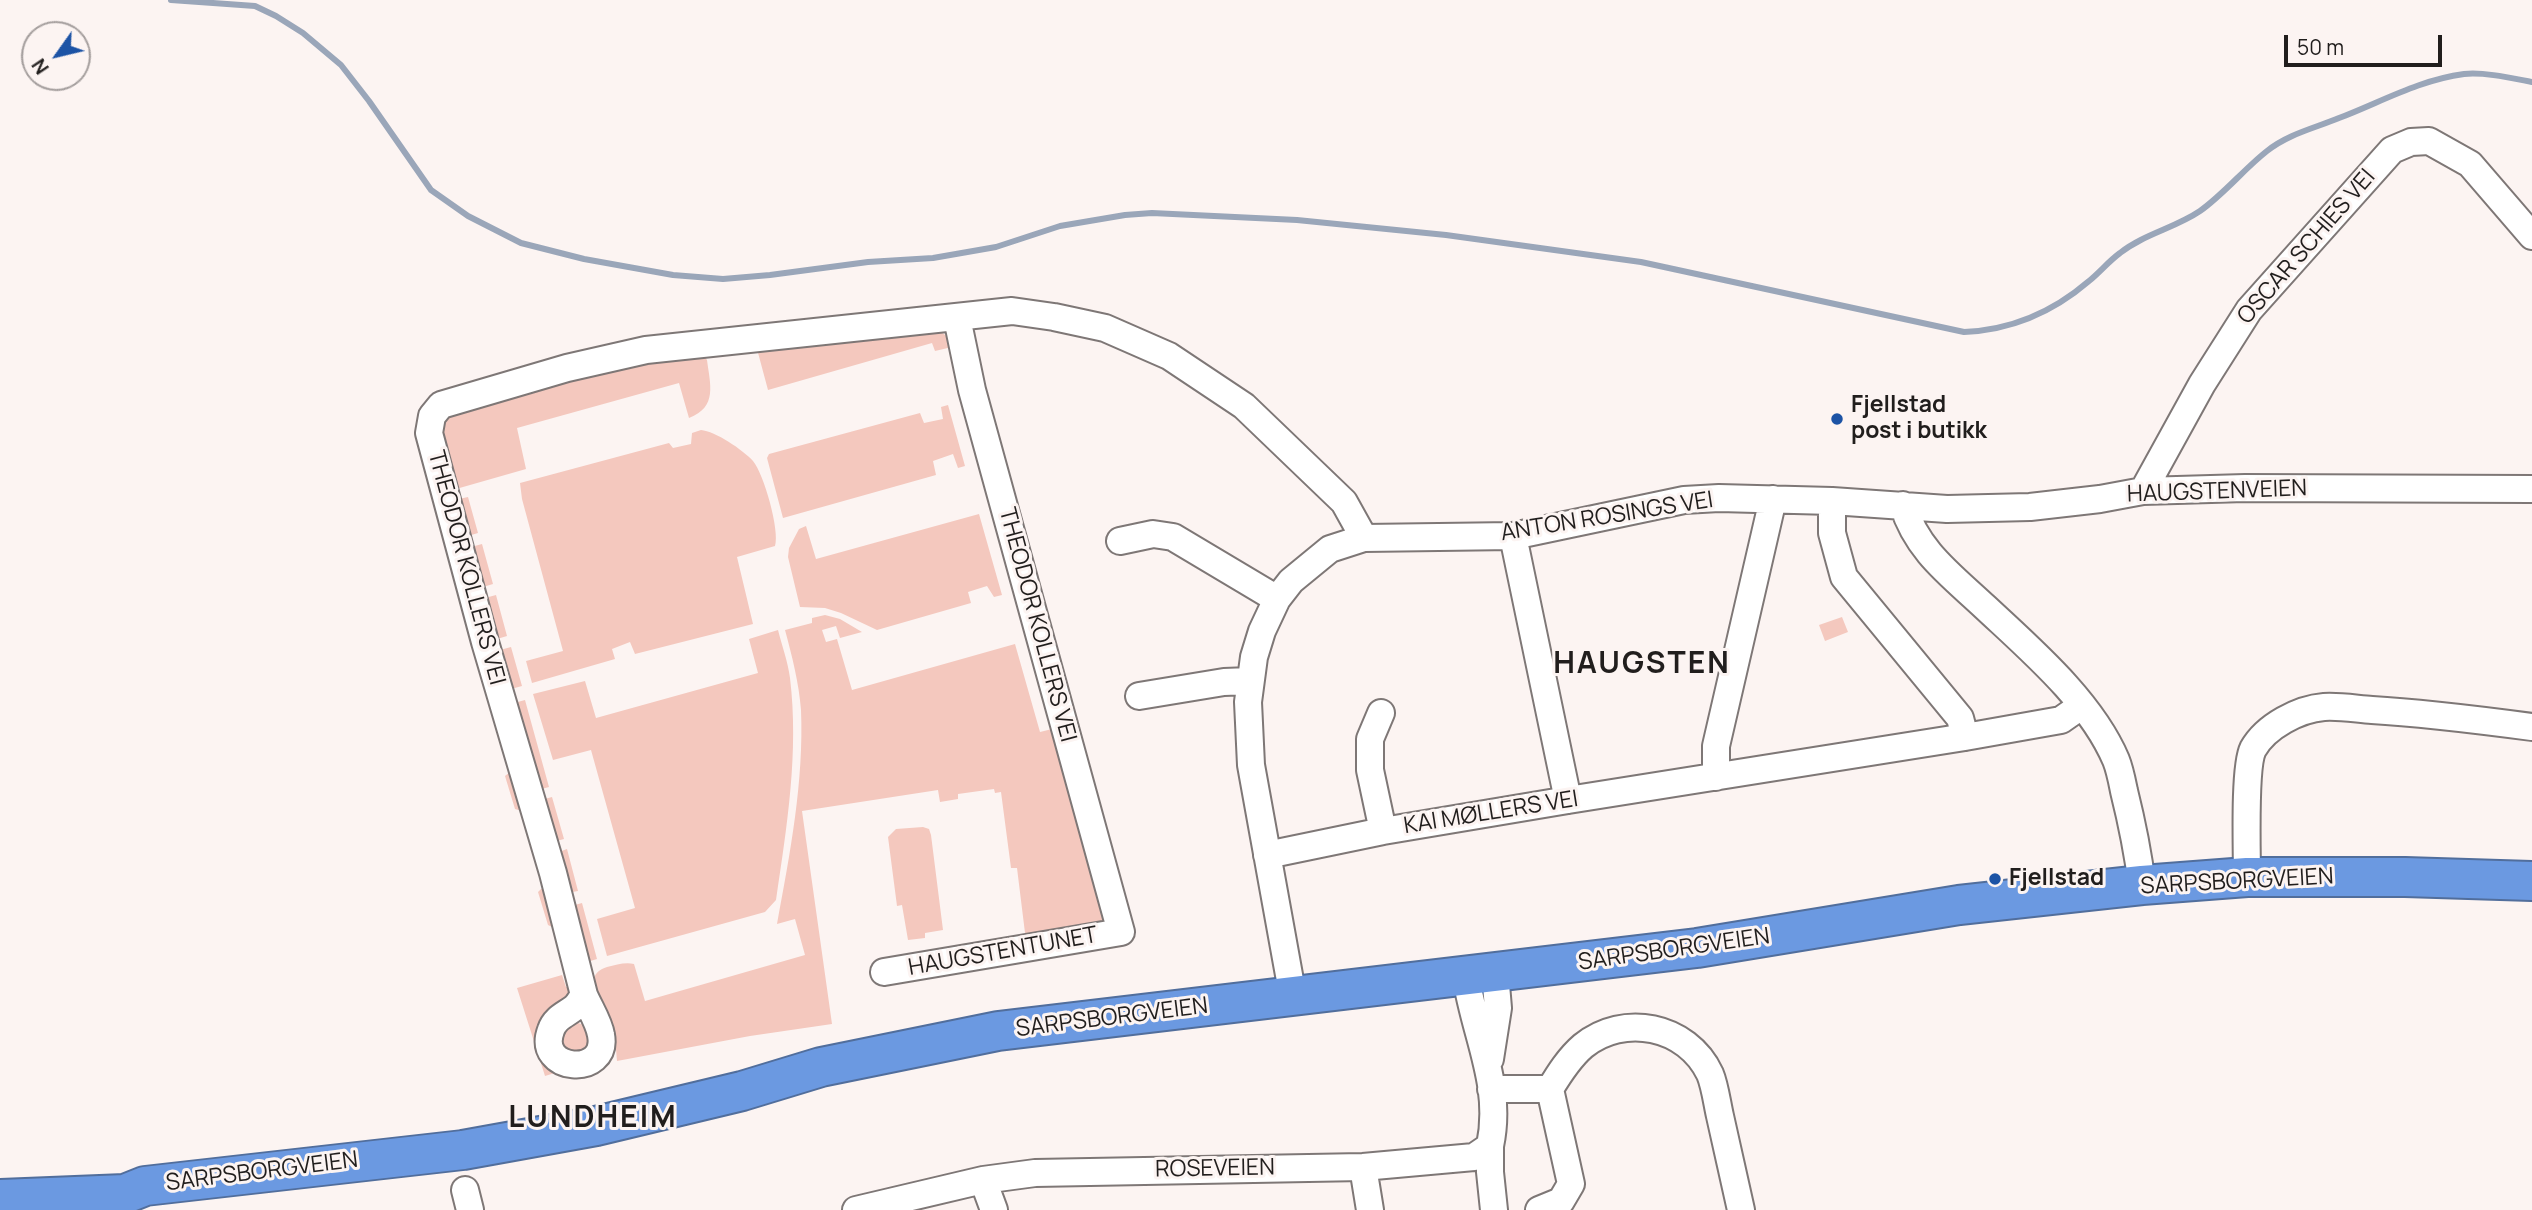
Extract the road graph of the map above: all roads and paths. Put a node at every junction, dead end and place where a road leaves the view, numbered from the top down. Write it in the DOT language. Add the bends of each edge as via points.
graph roads {
  1 [pos="2532,236"];
  2 [pos="957,318"];
  3 [pos="2532,489"];
  4 [pos="2143,491"];
  5 [pos="1773,499"];
  6 [pos="1832,501"];
  7 [pos="1903,505"];
  8 [pos="1513,536"];
  9 [pos="1364,538"];
  10 [pos="1121,541"];
  11 [pos="1277,599"];
  12 [pos="1250,681"];
  13 [pos="1139,696"];
  14 [pos="2081,706"];
  15 [pos="1381,713"];
  16 [pos="2532,727"];
  17 [pos="1965,737"];
  18 [pos="1716,778"];
  19 [pos="1568,800"];
  20 [pos="1383,831"];
  21 [pos="1267,855"];
  22 [pos="2246,877"];
  23 [pos="2532,881"];
  24 [pos="2142,885"];
  25 [pos="1121,932"];
  26 [pos="884,972"];
  27 [pos="1481,975"];
  28 [pos="584,995"];
  29 [pos="1293,997"];
  30 [pos="1490,1076"];
  31 [pos="1550,1088"];
  32 [pos="1490,1146"];
  33 [pos="1363,1167"];
  34 [pos="0,1178"];
  35 [pos="983,1180"];
  36 [pos="145,1186"];
  37 [pos="0,1199"];
  38 [pos="856,1210"];
  39 [pos="994,1210"];
  40 [pos="1370,1210"];
  41 [pos="1494,1210"];
  42 [pos="1539,1210"];
  43 [pos="1741,1210"];
  1 -- 4 [label="street, OSCAR SCHIES VEI" via="2470,164 2430,141 2392,150 2249,310"];
  2 -- 9 [label="street, THEODOR KOLLERS VEI" via="1012,311 1054,317 1105,328 1169,356 1244,406 1344,502"];
  2 -- 25 [label="street, THEODOR KOLLERS VEI" via="972,390"];
  2 -- 28 [label="street, THEODOR KOLLERS VEI" via="646,350 465,397 441,405 432,416 429,433 452,523"];
  3 -- 4 [label="street, HAUGSTENVEIEN"];
  4 -- 7 [label="street, HAUGSTENVEIEN" via="2030,507"];
  5 -- 6 [label="street, ANTON ROSINGS VEI"];
  5 -- 8 [label="street, ANTON ROSINGS VEI" via="1684,500"];
  5 -- 18 [label="street" via="1716,746"];
  6 -- 7 [label="street, ANTON ROSINGS VEI"];
  6 -- 17 [label="street" via="1832,533 1843,577 1961,718"];
  7 -- 14 [label="street" via="1909,527 1930,556 2046,664"];
  8 -- 9 [label="street, ANTON ROSINGS VEI"];
  8 -- 19 [label="street"];
  9 -- 11 [label="street, ANTON ROSINGS VEI" via="1330,549"];
  10 -- 11 [label="street" via="1153,534 1173,537"];
  11 -- 12 [label="street, ANTON ROSINGS VEI" via="1262,631"];
  12 -- 13 [label="street"];
  12 -- 21 [label="street, ANTON ROSINGS VEI" via="1249,745"];
  14 -- 17 [label="street, KAI MØLLERS VEI" via="2061,720"];
  14 -- 24 [label="street" via="2117,762"];
  15 -- 20 [label="street" via="1370,739 1370,760"];
  16 -- 22 [label="street" via="2412,712 2323,707 2277,724 2252,752"];
  17 -- 18 [label="street, KAI MØLLERS VEI"];
  18 -- 19 [label="street, KAI MØLLERS VEI"];
  19 -- 20 [label="street, KAI MØLLERS VEI"];
  20 -- 21 [label="street, KAI MØLLERS VEI"];
  21 -- 29 [label="street, ANTON ROSINGS VEI"];
  22 -- 23 [label="highway, SARPSBORGVEIEN"];
  22 -- 24 [label="highway, SARPSBORGVEIEN"];
  24 -- 27 [label="highway, SARPSBORGVEIEN" via="1959,905 1723,944"];
  25 -- 26 [label="street, HAUGSTENTUNET"];
  27 -- 29 [label="highway, SARPSBORGVEIEN"];
  27 -- 30 [label="street" via="1498,1008"];
  29 -- 36 [label="highway, SARPSBORGVEIEN" via="998,1031 821,1067 596,1126 463,1150"];
  30 -- 31 [label="street"];
  30 -- 32 [label="street" via="1495,1122"];
  31 -- 42 [label="street" via="1571,1184 1561,1201"];
  31 -- 43 [label="street" via="1583,1046 1604,1033 1652,1028 1675,1037 1696,1054 1710,1075"];
  32 -- 33 [label="street, ROSEVEIEN" via="1474,1157"];
  32 -- 41 [label="street"];
  33 -- 35 [label="street, ROSEVEIEN" via="1035,1173"];
  33 -- 40 [label="street"];
  34 -- 36 [label="highway, SARPSBORGVEIEN" via="124,1181"];
  35 -- 38 [label="street, ROSEVEIEN"];
  35 -- 39 [label="street"];
  36 -- 37 [label="highway, SARPSBORGVEIEN" via="125,1194"];
}
